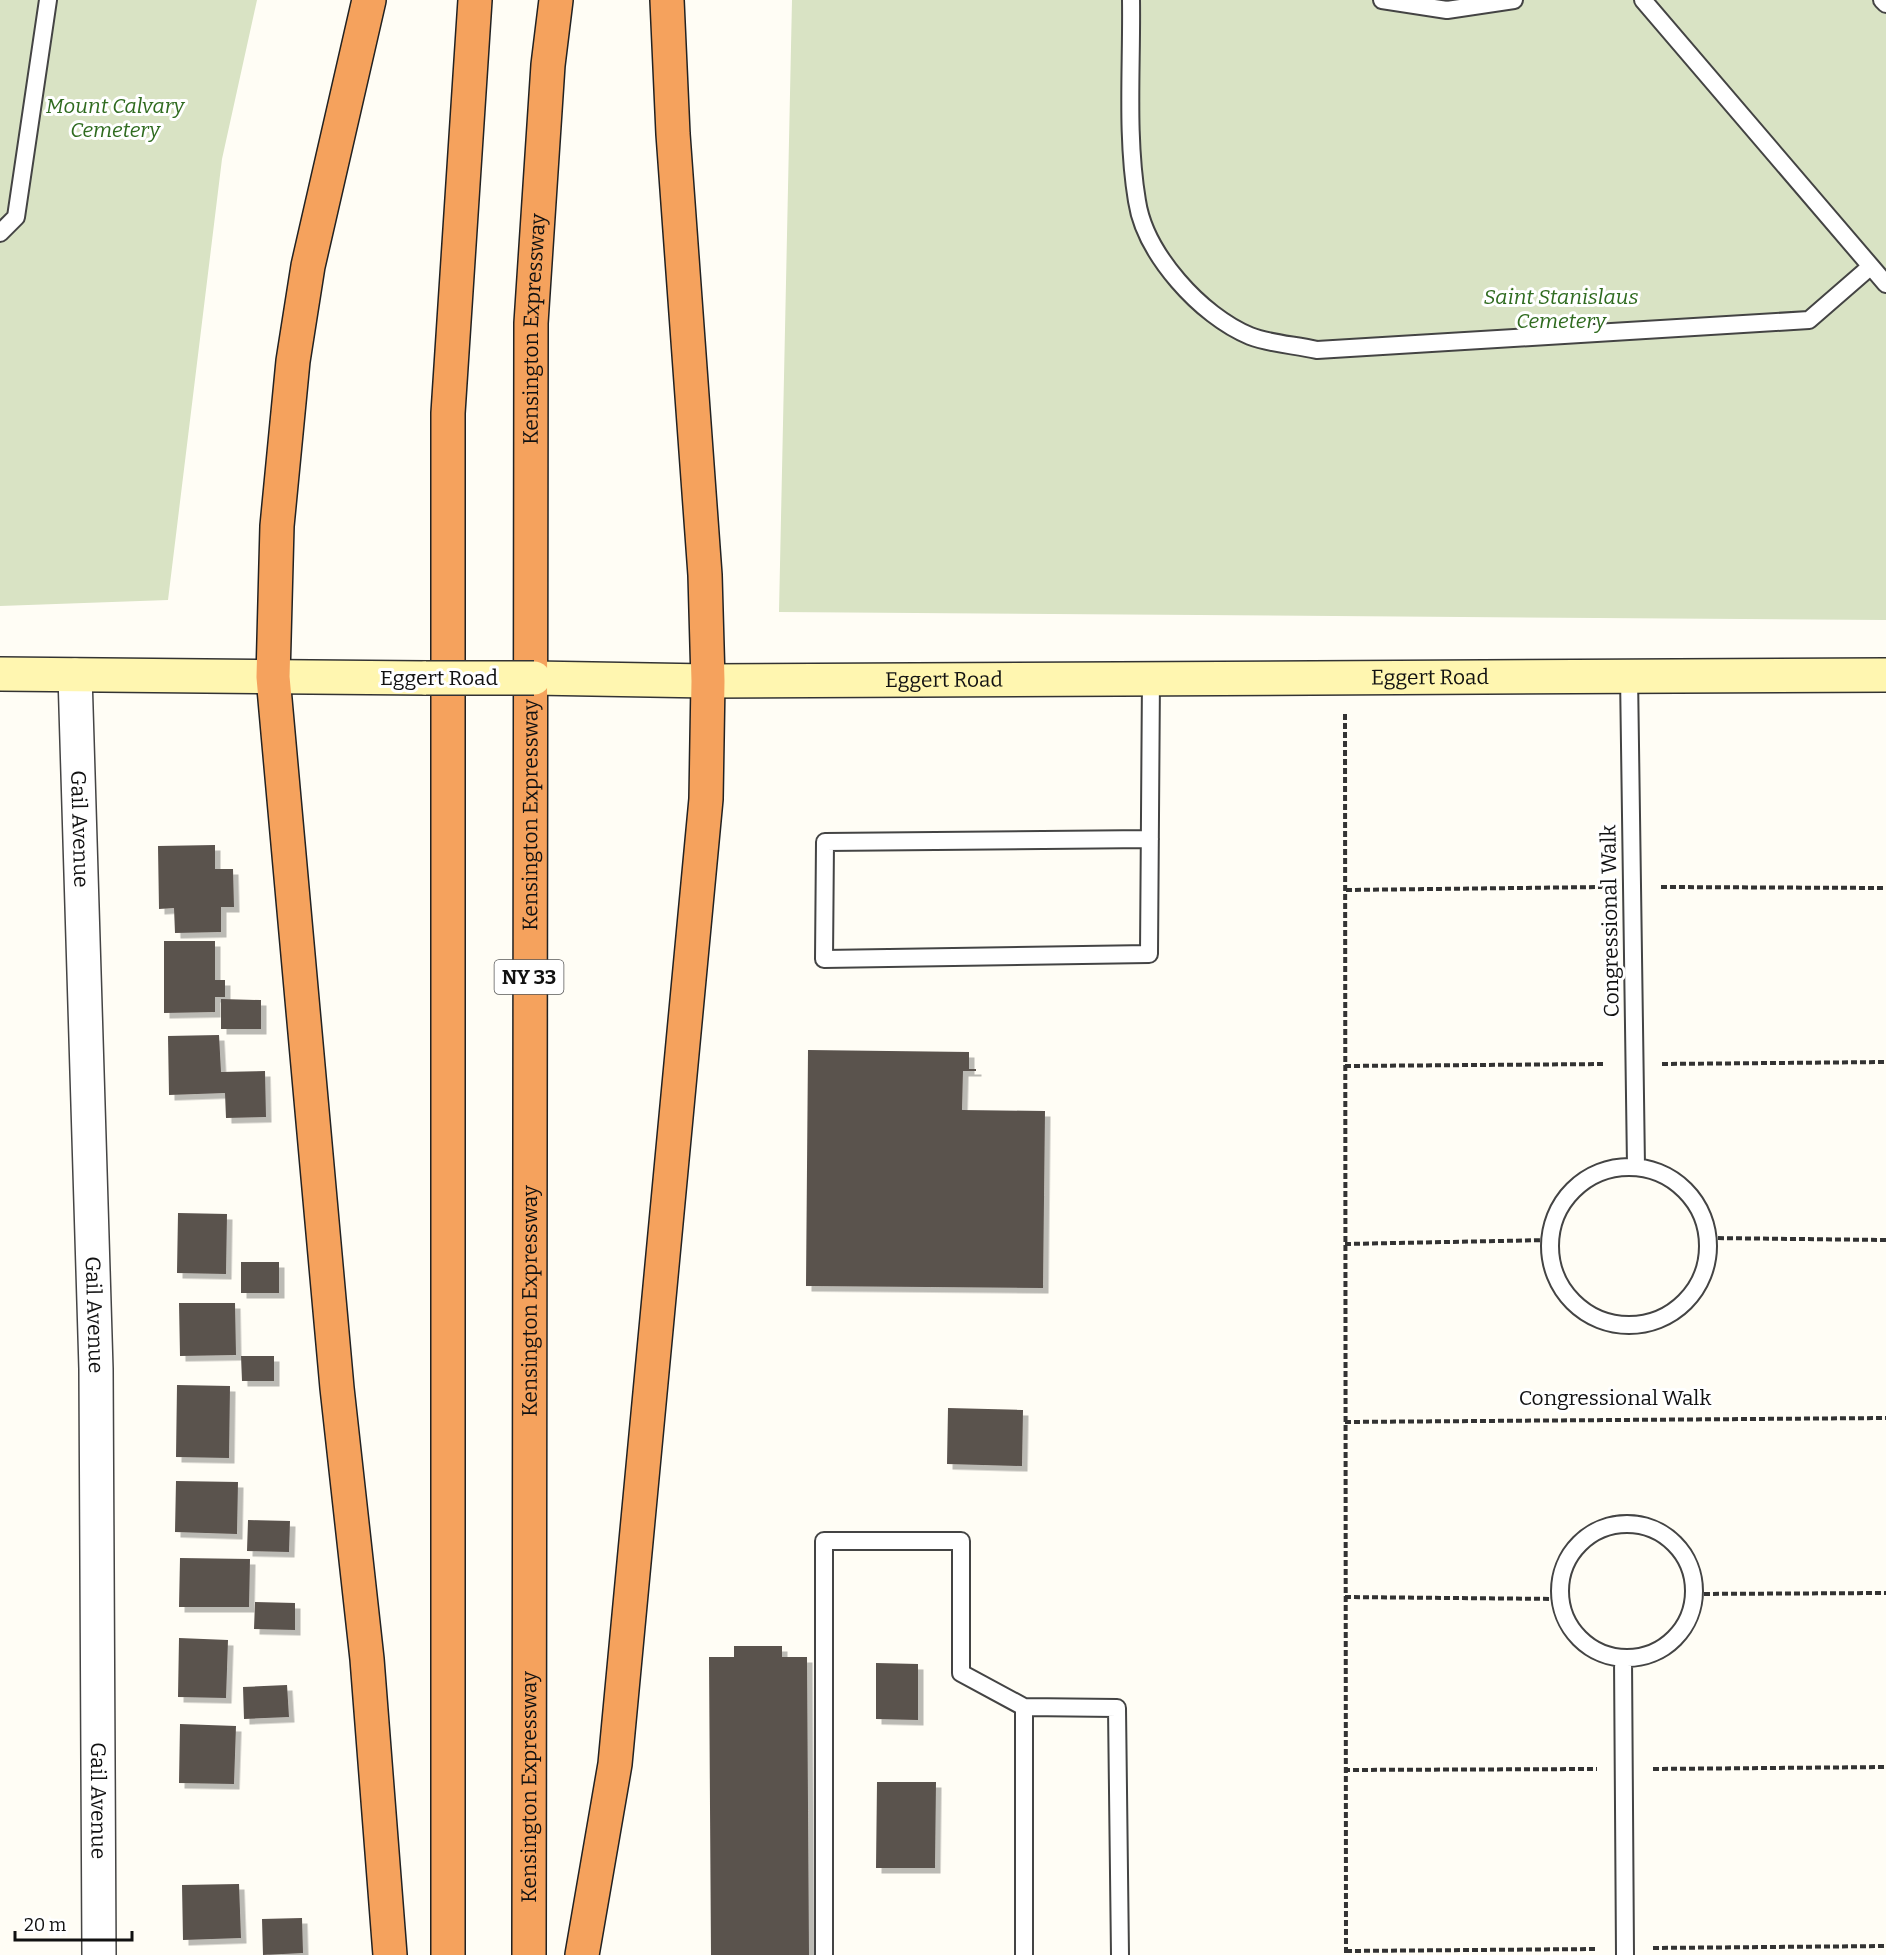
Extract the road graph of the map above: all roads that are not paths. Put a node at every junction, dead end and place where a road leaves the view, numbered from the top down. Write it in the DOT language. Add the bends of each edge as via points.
graph roads {
  1 [pos="48,0"];
  2 [pos="369,0"];
  3 [pos="475,0"];
  4 [pos="556,0"];
  5 [pos="667,0"];
  6 [pos="1131,0"];
  7 [pos="1382,0"];
  8 [pos="1514,0"];
  9 [pos="1643,0"];
  10 [pos="1882,0"];
  11 [pos="1886,4"];
  12 [pos="0,233"];
  13 [pos="1870,267"];
  14 [pos="1886,284"];
  15 [pos="0,674"];
  16 [pos="75,675"];
  17 [pos="1629,675"];
  18 [pos="1886,675"];
  19 [pos="282,677"];
  20 [pos="1151,677"];
  21 [pos="708,681"];
  22 [pos="1150,839"];
  23 [pos="1636,1166"];
  24 [pos="1623,1658"];
  25 [pos="1024,1707"];
  26 [pos="99,1955"];
  27 [pos="390,1955"];
  28 [pos="448,1955"];
  29 [pos="529,1955"];
  30 [pos="582,1955"];
  31 [pos="824,1955"];
  32 [pos="1024,1955"];
  33 [pos="1120,1955"];
  34 [pos="1625,1955"];
  1 -- 12 [label="lane" via="16,217"];
  2 -- 19 [label="highway" via="308,266 293,361 277,526"];
  3 -- 28 [label="highway" via="448,413"];
  4 -- 29 [label="highway, Kensington Expressway / NY 33" via="531,324"];
  5 -- 21 [label="highway" via="704,564"];
  6 -- 13 [label="lane" via="1132,136 1137,203 1158,257 1198,304 1250,336 1317,350 1809,320"];
  7 -- 8 [label="lane" via="1448,10"];
  9 -- 13 [label="lane"];
  10 -- 11 [label="lane"];
  13 -- 14 [label="lane"];
  15 -- 16 [label="street, Eggert Road"];
  16 -- 19 [label="street, Eggert Road"];
  16 -- 26 [label="street, Gail Avenue" via="96,1369"];
  17 -- 18 [label="street, Eggert Road"];
  17 -- 20 [label="street, Eggert Road"];
  17 -- 23 [label="lane, Congressional Walk"];
  19 -- 21 [label="street, Eggert Road, bridge"];
  19 -- 27 [label="highway" via="337,1388 367,1659"];
  20 -- 21 [label="street, Eggert Road"];
  20 -- 22 [label="lane"];
  21 -- 30 [label="highway" via="706,799 619,1729"];
  22 -- 22 [label="lane" via="1149,954 824,959 825,842"];
  23 -- 23 [label="lane" via="1595,1174 1568,1194 1555,1215 1549,1240 1552,1269 1566,1296 1588,1315 1616,1325 1645,1325 1672,1313 1694,1293 1706,1267 1709,1238 1701,1211 1686,1188 1663,1173"];
  24 -- 24 [label="lane" via="1645,1656 1664,1648 1680,1634 1695,1594 1692,1572 1682,1552 1667,1536 1647,1526 1625,1523 1603,1528 1584,1539 1570,1556 1562,1576 1560,1599 1567,1621 1581,1640 1600,1653"];
  24 -- 34 [label="lane"];
  25 -- 31 [label="lane" via="961,1673 961,1540 824,1540"];
  25 -- 32 [label="lane"];
  25 -- 33 [label="lane" via="1117,1708"];
}
